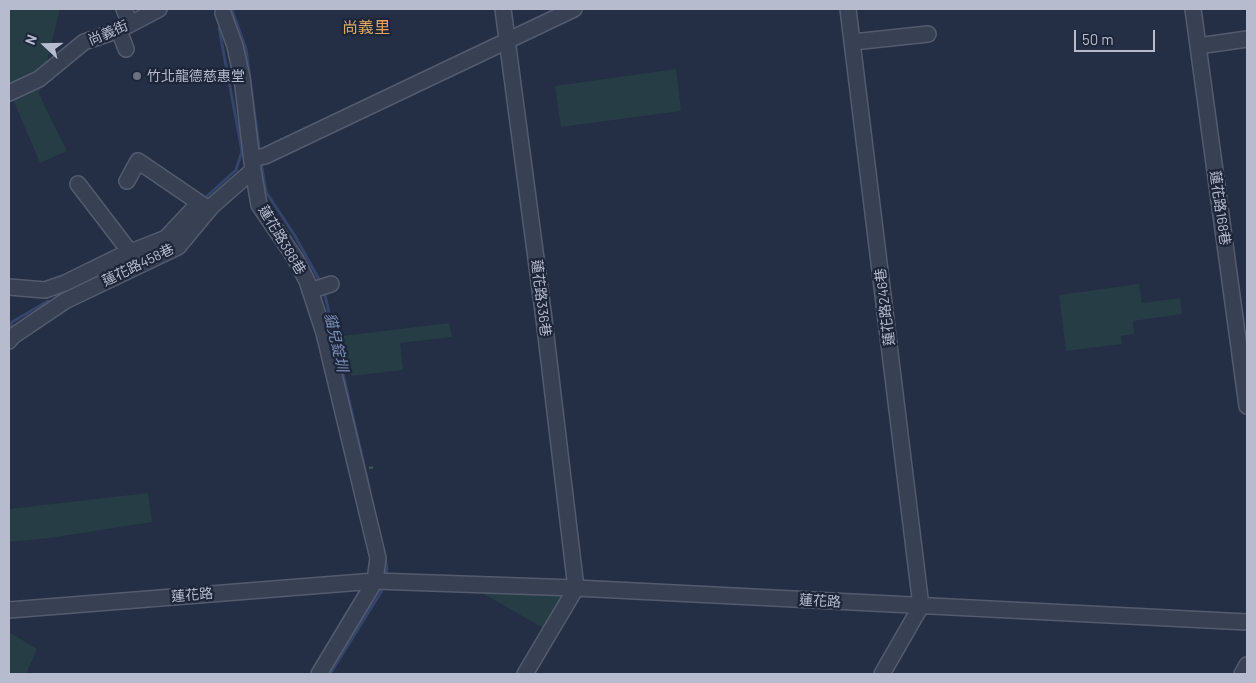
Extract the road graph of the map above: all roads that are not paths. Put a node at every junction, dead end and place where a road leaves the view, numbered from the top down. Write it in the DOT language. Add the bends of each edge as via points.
graph roads {
  1 [pos="124,9"];
  2 [pos="160,9"];
  3 [pos="503,9"];
  4 [pos="574,9"];
  5 [pos="848,9"];
  6 [pos="1194,9"];
  7 [pos="222,10"];
  8 [pos="124,27"];
  9 [pos="928,34"];
  10 [pos="1247,39"];
  11 [pos="507,42"];
  12 [pos="853,42"];
  13 [pos="1198,46"];
  14 [pos="126,50"];
  15 [pos="9,93"];
  16 [pos="256,162"];
  17 [pos="127,181"];
  18 [pos="78,184"];
  19 [pos="204,207"];
  20 [pos="130,252"];
  21 [pos="330,284"];
  22 [pos="9,287"];
  23 [pos="45,290"];
  24 [pos="310,291"];
  25 [pos="65,301"];
  26 [pos="9,341"];
  27 [pos="1247,406"];
  28 [pos="375,582"];
  29 [pos="576,588"];
  30 [pos="922,606"];
  31 [pos="9,610"];
  32 [pos="1247,622"];
  33 [pos="1247,665"];
  34 [pos="319,674"];
  35 [pos="525,674"];
  36 [pos="882,674"];
  37 [pos="1242,674"];
  1 -- 8 [label="street"];
  2 -- 8 [label="street, 尚義街"];
  3 -- 11 [label="street, 蓮花路336巷"];
  4 -- 11 [label="street, 蓮花路458巷"];
  5 -- 12 [label="street, 蓮花路246巷"];
  6 -- 13 [label="street, 蓮花路168巷"];
  7 -- 16 [label="street, 蓮花路388巷" via="236,46"];
  8 -- 14 [label="street"];
  8 -- 15 [label="street, 尚義街" via="84,42 39,79"];
  9 -- 12 [label="street"];
  10 -- 13 [label="street"];
  11 -- 16 [label="street, 蓮花路458巷"];
  11 -- 29 [label="street, 蓮花路336巷"];
  12 -- 30 [label="street, 蓮花路246巷"];
  13 -- 27 [label="street, 蓮花路168巷"];
  16 -- 19 [label="street, 蓮花路458巷"];
  16 -- 24 [label="street, 蓮花路388巷" via="259,205 295,258"];
  17 -- 19 [label="street" via="138,161"];
  18 -- 20 [label="street"];
  19 -- 20 [label="street" via="166,238"];
  19 -- 25 [label="street, 蓮花路458巷" via="178,247"];
  20 -- 23 [label="street"];
  21 -- 24 [label="street"];
  22 -- 23 [label="street"];
  23 -- 25 [label="street"];
  24 -- 28 [label="street, 蓮花路388巷" via="324,333 378,558"];
  25 -- 26 [label="street, 蓮花路458巷"];
  28 -- 29 [label="street, 蓮花路"];
  28 -- 31 [label="street, 蓮花路"];
  28 -- 34 [label="street"];
  29 -- 30 [label="street, 蓮花路"];
  29 -- 35 [label="street"];
  30 -- 32 [label="street, 蓮花路"];
  30 -- 36 [label="street"];
  33 -- 37 [label="street"];
}
